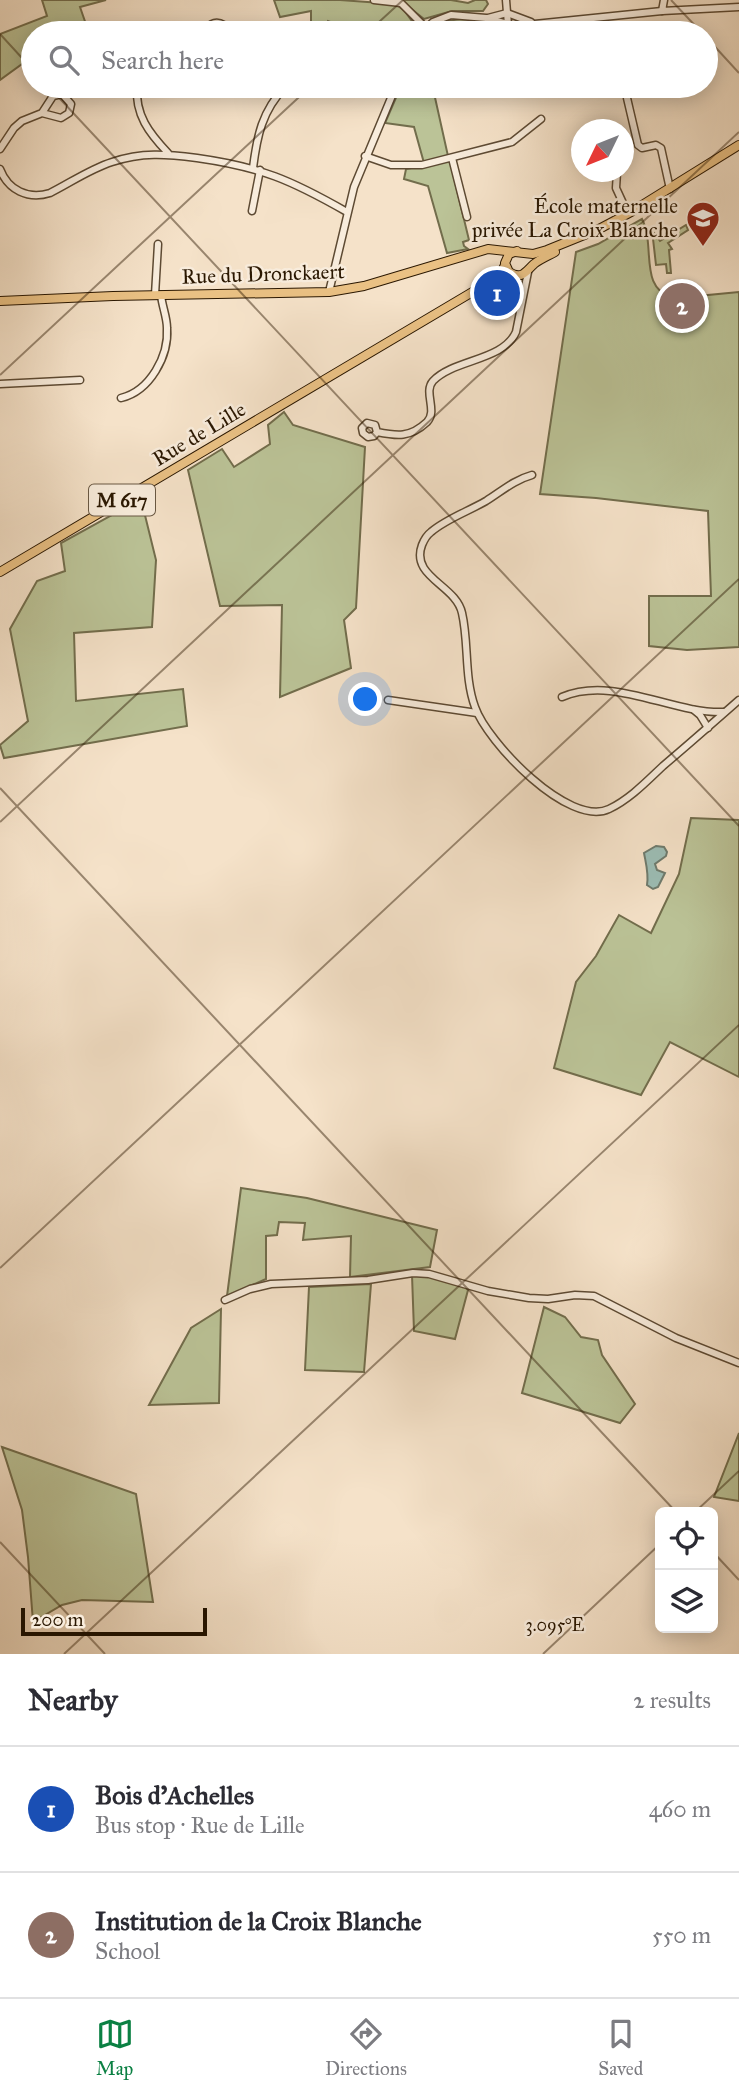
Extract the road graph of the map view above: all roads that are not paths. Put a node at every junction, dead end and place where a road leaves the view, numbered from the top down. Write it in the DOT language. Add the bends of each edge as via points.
graph roads {
  1 [pos="374,0"];
  2 [pos="506,0"];
  3 [pos="664,0"];
  4 [pos="739,7"];
  5 [pos="662,11"];
  6 [pos="507,13"];
  7 [pos="486,18"];
  8 [pos="415,21"];
  9 [pos="436,21"];
  10 [pos="495,21"];
  11 [pos="508,21"];
  12 [pos="529,21"];
  13 [pos="544,21"];
  14 [pos="51,98"];
  15 [pos="66,98"];
  16 [pos="137,98"];
  17 [pos="276,98"];
  18 [pos="391,98"];
  19 [pos="627,98"];
  20 [pos="43,113"];
  21 [pos="541,119"];
  22 [pos="739,147"];
  23 [pos="0,149"];
  24 [pos="168,153"];
  25 [pos="365,156"];
  26 [pos="452,158"];
  27 [pos="0,169"];
  28 [pos="256,169"];
  29 [pos="616,182"];
  30 [pos="670,189"];
  31 [pos="252,211"];
  32 [pos="346,212"];
  33 [pos="628,214"];
  34 [pos="467,217"];
  35 [pos="158,244"];
  36 [pos="520,252"];
  37 [pos="452,261"];
  38 [pos="505,263"];
  39 [pos="528,270"];
  40 [pos="516,276"];
  41 [pos="329,292"];
  42 [pos="158,295"];
  43 [pos="0,301"];
  44 [pos="519,312"];
  45 [pos="416,325"];
  46 [pos="80,380"];
  47 [pos="0,384"];
  48 [pos="121,398"];
  49 [pos="377,432"];
  50 [pos="532,475"];
  51 [pos="0,572"];
  52 [pos="562,697"];
  53 [pos="739,700"];
  54 [pos="388,701"];
  55 [pos="692,709"];
  56 [pos="725,712"];
  57 [pos="477,713"];
  58 [pos="708,728"];
  59 [pos="225,1300"];
  60 [pos="739,1363"];
  1 -- 8 [label="street" via="401,4"];
  2 -- 6 [label="street"];
  3 -- 5 [label="street"];
  4 -- 5 [label="street"];
  5 -- 13 [label="street"];
  6 -- 7 [label="street"];
  6 -- 11 [label="street"];
  6 -- 12 [label="street"];
  7 -- 9 [label="street" via="451,15"];
  7 -- 10 [label="street"];
  14 -- 20 [label="street"];
  15 -- 20 [label="street" via="69,113 61,118"];
  16 -- 24 [label="street" via="143,121"];
  17 -- 28 [label="street" via="260,126"];
  18 -- 25 [label="street"];
  19 -- 30 [label="street" via="638,145 661,148"];
  20 -- 23 [label="street" via="19,123"];
  21 -- 26 [label="street" via="516,141"];
  22 -- 30 [label="main road"];
  22 -- 39 [label="main road" via="632,215"];
  24 -- 27 [label="street" via="113,162 41,196 16,190"];
  24 -- 28 [label="street"];
  25 -- 26 [label="street" via="407,167"];
  25 -- 32 [label="street"];
  26 -- 34 [label="street"];
  28 -- 31 [label="street"];
  28 -- 32 [label="street" via="300,186"];
  29 -- 33 [label="street"];
  30 -- 33 [label="main road"];
  32 -- 41 [label="street"];
  33 -- 36 [label="main road" via="542,252"];
  35 -- 42 [label="street, Rue du Dronckaert"];
  36 -- 37 [label="main road, Rue du Dronckaert" via="488,249"];
  36 -- 38 [label="main road" via="509,254"];
  36 -- 39 [label="main road" via="530,260"];
  37 -- 38 [label="main road, Rue du Dronckaert" via="492,254 500,255"];
  37 -- 41 [label="main road, Rue du Dronckaert"];
  38 -- 40 [label="main road"];
  38 -- 45 [label="main road, Rue de Lille / M 617" via="494,280"];
  39 -- 40 [label="main road"];
  39 -- 44 [label="street"];
  40 -- 44 [label="street"];
  40 -- 45 [label="main road, Rue de Lille / M 617"];
  41 -- 42 [label="main road, Rue du Dronckaert"];
  42 -- 43 [label="main road, Rue du Dronckaert"];
  42 -- 48 [label="street" via="167,330 162,358 144,385"];
  44 -- 49 [label="street" via="510,341 433,382 426,423 404,436"];
  45 -- 51 [label="main road, Rue de Lille / M 617"];
  46 -- 47 [label="street"];
  50 -- 57 [label="street" via="434,529 421,547 423,569 451,592 461,608"];
  52 -- 55 [label="street" via="593,691 636,695"];
  53 -- 56 [label="street"];
  54 -- 57 [label="street"];
  55 -- 56 [label="street"];
  55 -- 58 [label="street"];
  56 -- 58 [label="street"];
  57 -- 58 [label="street" via="536,785 593,813 630,795"];
  59 -- 60 [label="street" via="271,1284 424,1273 529,1298 591,1295 676,1338"];
}
